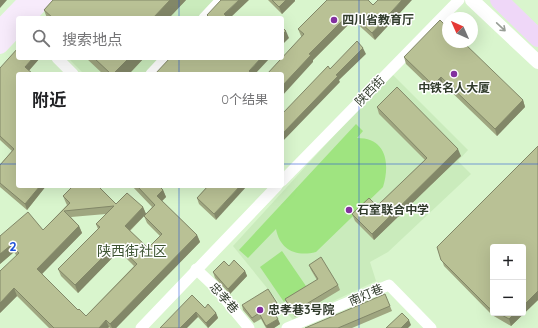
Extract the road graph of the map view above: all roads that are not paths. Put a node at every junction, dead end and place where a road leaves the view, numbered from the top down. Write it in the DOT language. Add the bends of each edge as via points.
graph roads {
  1 [pos="27,0"];
  2 [pos="44,0"];
  3 [pos="221,0"];
  4 [pos="458,0"];
  5 [pos="472,0"];
  6 [pos="498,0"];
  7 [pos="516,0"];
  8 [pos="29,16"];
  9 [pos="206,16"];
  10 [pos="538,20"];
  11 [pos="1,26"];
  12 [pos="16,29"];
  13 [pos="538,38"];
  14 [pos="0,46"];
  15 [pos="59,60"];
  16 [pos="164,60"];
  17 [pos="538,62"];
  18 [pos="71,72"];
  19 [pos="153,72"];
  20 [pos="284,179"];
  21 [pos="275,188"];
  22 [pos="196,269"];
  23 [pos="141,328"];
  24 [pos="249,328"];
  25 [pos="286,328"];
  26 [pos="431,328"];
  1 -- 11 [label="main road"];
  2 -- 8 [label="main road"];
  3 -- 9 [label="street"];
  4 -- 20 [label="street, 陕西街"];
  5 -- 17 [label="street, one-way"];
  6 -- 13 [label="main road"];
  7 -- 10 [label="main road"];
  12 -- 14 [label="main road"];
  15 -- 18 [label="street"];
  16 -- 19 [label="street"];
  21 -- 22 [label="street"];
  22 -- 23 [label="street"];
  22 -- 24 [label="street, 忠孝巷" via="215,287"];
  25 -- 26 [label="street, 南灯巷" via="389,285"];
}
